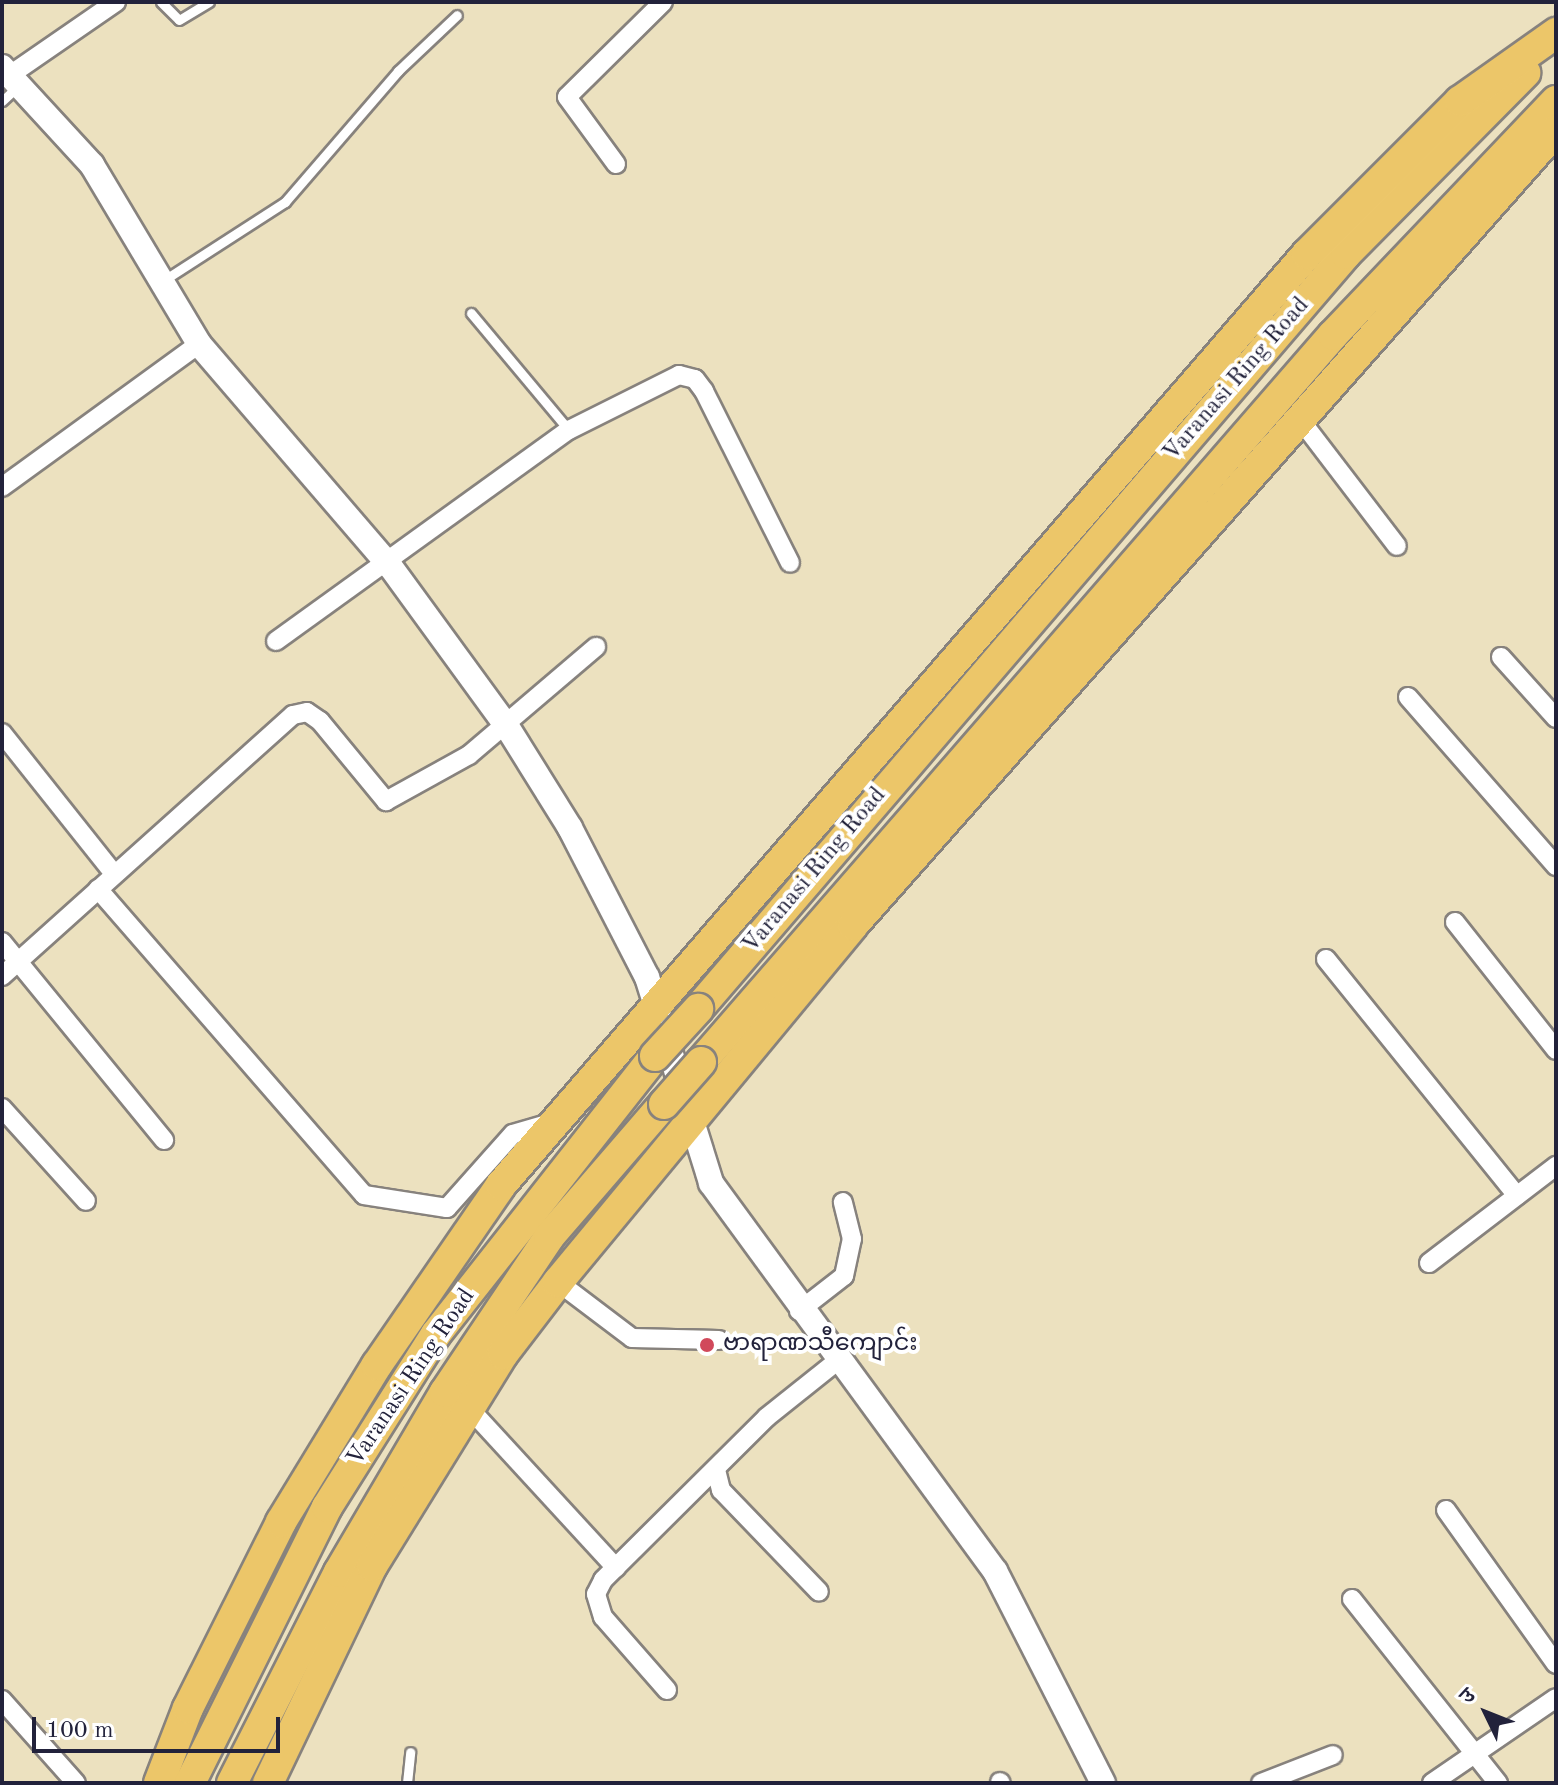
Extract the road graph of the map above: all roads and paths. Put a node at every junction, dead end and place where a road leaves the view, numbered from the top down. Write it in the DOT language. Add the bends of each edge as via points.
graph roads {
  1 [pos="116,2"];
  2 [pos="161,2"];
  3 [pos="209,2"];
  4 [pos="663,2"];
  5 [pos="457,15"];
  6 [pos="1556,33"];
  7 [pos="1556,44"];
  8 [pos="11,75"];
  9 [pos="2,101"];
  10 [pos="1556,101"];
  11 [pos="1556,130"];
  12 [pos="616,164"];
  13 [pos="161,281"];
  14 [pos="471,313"];
  15 [pos="199,344"];
  16 [pos="1299,418"];
  17 [pos="569,430"];
  18 [pos="2,487"];
  19 [pos="1397,546"];
  20 [pos="790,563"];
  21 [pos="390,566"];
  22 [pos="276,641"];
  23 [pos="596,647"];
  24 [pos="1501,657"];
  25 [pos="1408,697"];
  26 [pos="1556,718"];
  27 [pos="506,725"];
  28 [pos="2,733"];
  29 [pos="1556,866"];
  30 [pos="114,874"];
  31 [pos="98,889"];
  32 [pos="1455,922"];
  33 [pos="2,942"];
  34 [pos="1326,959"];
  35 [pos="19,962"];
  36 [pos="2,976"];
  37 [pos="656,1004"];
  38 [pos="1556,1050"];
  39 [pos="2,1108"];
  40 [pos="678,1109"];
  41 [pos="554,1122"];
  42 [pos="164,1140"];
  43 [pos="1556,1166"];
  44 [pos="1517,1196"];
  45 [pos="86,1201"];
  46 [pos="843,1202"];
  47 [pos="1429,1263"];
  48 [pos="558,1282"];
  49 [pos="799,1311"];
  50 [pos="719,1340"];
  51 [pos="836,1362"];
  52 [pos="469,1408"];
  53 [pos="716,1470"];
  54 [pos="1446,1510"];
  55 [pos="616,1568"];
  56 [pos="819,1592"];
  57 [pos="1352,1599"];
  58 [pos="1556,1664"];
  59 [pos="667,1690"];
  60 [pos="1556,1698"];
  61 [pos="2,1700"];
  62 [pos="410,1752"];
  63 [pos="1476,1753"];
  64 [pos="1333,1755"];
  65 [pos="76,1783"];
  66 [pos="159,1783"];
  67 [pos="190,1783"];
  68 [pos="232,1783"];
  69 [pos="268,1783"];
  70 [pos="407,1783"];
  71 [pos="1103,1783"];
  72 [pos="1261,1783"];
  73 [pos="1432,1783"];
  74 [pos="1498,1783"];
  1 -- 8 [label="street"];
  2 -- 3 [label="lane" via="179,20"];
  4 -- 12 [label="street" via="567,97"];
  5 -- 13 [label="lane" via="398,71 285,202"];
  6 -- 37 [label="highway" via="1460,101 1307,254"];
  7 -- 67 [label="highway, Varanasi Ring Road, bridge" via="1346,254 655,1056 436,1334 327,1507"];
  8 -- 9 [label="lane"];
  8 -- 13 [label="street" via="92,165"];
  10 -- 40 [label="highway, Varanasi Ring Road, bridge" via="1333,335 701,1062"];
  11 -- 16 [label="highway"];
  13 -- 15 [label="street"];
  14 -- 17 [label="lane"];
  15 -- 18 [label="street"];
  15 -- 21 [label="street"];
  16 -- 19 [label="street"];
  16 -- 40 [label="highway"];
  17 -- 20 [label="street" via="679,375 695,379"];
  17 -- 21 [label="street"];
  21 -- 22 [label="street"];
  21 -- 27 [label="street"];
  23 -- 27 [label="street"];
  24 -- 26 [label="street"];
  25 -- 29 [label="street"];
  27 -- 30 [label="street" via="469,755 386,801 320,721 307,712 293,715"];
  27 -- 37 [label="street" via="570,828"];
  28 -- 30 [label="street"];
  30 -- 31 [label="street"];
  31 -- 35 [label="street"];
  31 -- 41 [label="street" via="364,1195 447,1208 513,1134"];
  32 -- 38 [label="street"];
  33 -- 35 [label="street"];
  34 -- 44 [label="street"];
  35 -- 36 [label="street"];
  35 -- 42 [label="street"];
  37 -- 40 [label="street"];
  37 -- 41 [label="highway"];
  39 -- 45 [label="street"];
  40 -- 48 [label="highway"];
  40 -- 49 [label="street" via="711,1183"];
  40 -- 68 [label="highway, Varanasi Ring Road" via="549,1237 445,1392 339,1572"];
  41 -- 66 [label="highway" via="501,1185 377,1365 281,1522 188,1708"];
  43 -- 44 [label="street"];
  44 -- 47 [label="street"];
  46 -- 49 [label="street" via="852,1239 844,1276"];
  48 -- 50 [label="street" via="632,1338"];
  48 -- 52 [label="highway"];
  49 -- 51 [label="street"];
  51 -- 53 [label="street"];
  51 -- 71 [label="street" via="995,1571"];
  52 -- 55 [label="street"];
  52 -- 69 [label="highway" via="372,1566"];
  53 -- 55 [label="street"];
  53 -- 56 [label="street" via="721,1490"];
  54 -- 58 [label="street"];
  55 -- 59 [label="street" via="596,1594 598,1607"];
  57 -- 63 [label="street"];
  60 -- 63 [label="street"];
  61 -- 65 [label="street"];
  62 -- 70 [label="lane"];
  63 -- 73 [label="street"];
  63 -- 74 [label="street"];
  64 -- 72 [label="street"];
}
